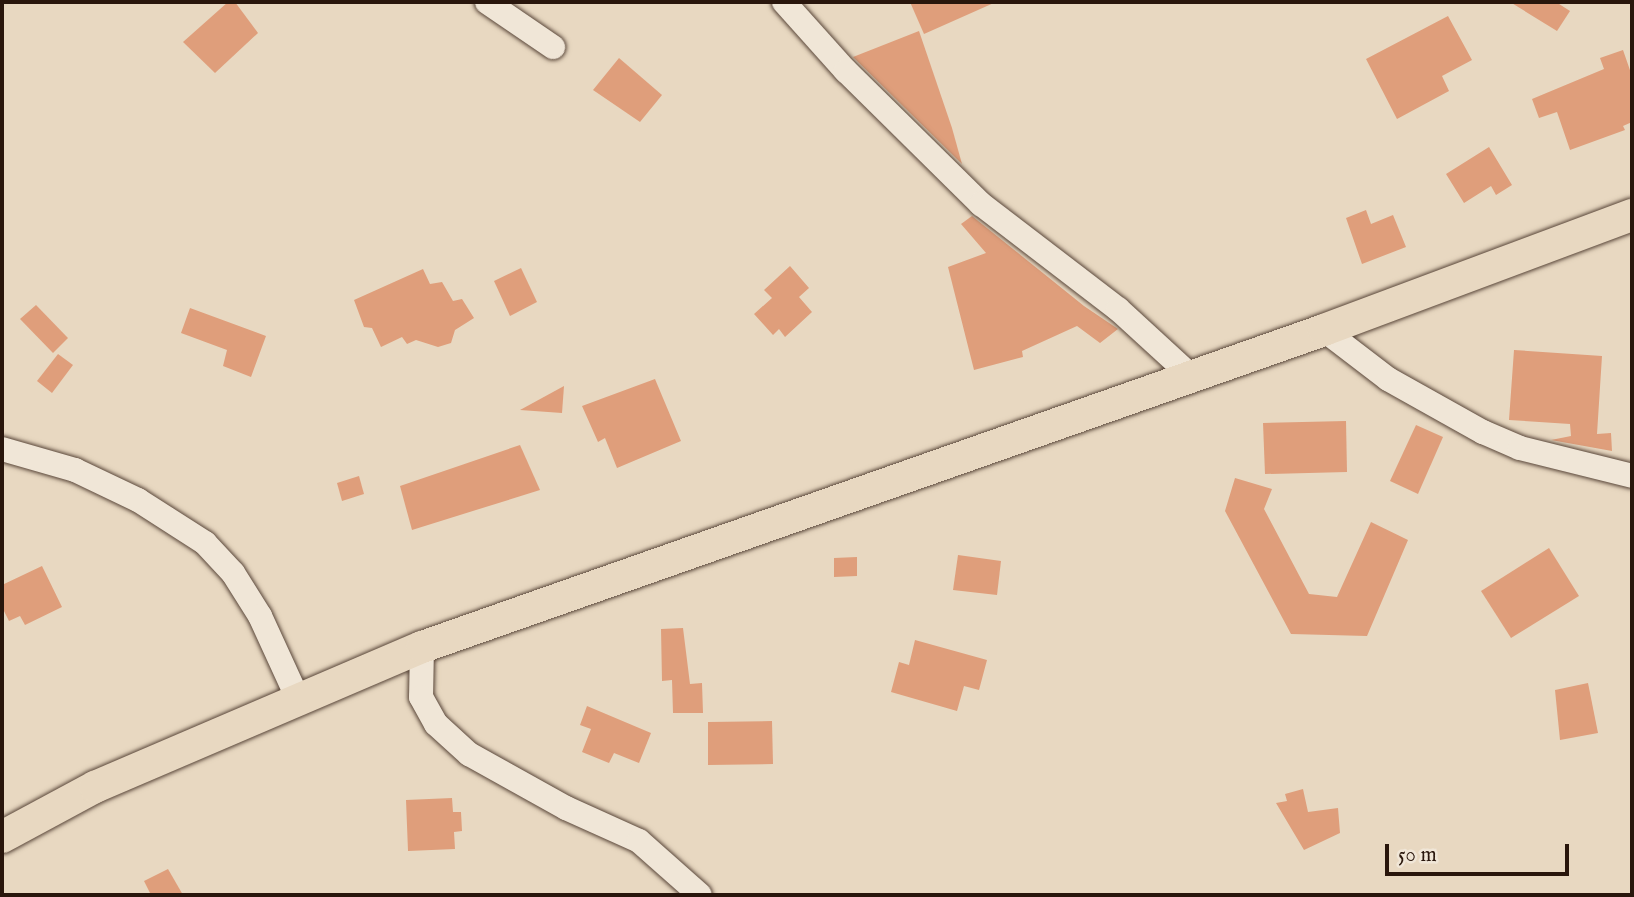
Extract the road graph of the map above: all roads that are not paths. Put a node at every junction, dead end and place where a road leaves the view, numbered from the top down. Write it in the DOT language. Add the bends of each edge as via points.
graph roads {
  1 [pos="486,2"];
  2 [pos="784,2"];
  3 [pos="553,47"];
  4 [pos="1632,215"];
  5 [pos="1324,330"];
  6 [pos="1191,376"];
  7 [pos="2,449"];
  8 [pos="1632,476"];
  9 [pos="422,647"];
  10 [pos="298,699"];
  11 [pos="2,837"];
  12 [pos="699,895"];
  1 -- 3 [label="street"];
  2 -- 6 [label="street" via="846,71 981,204 1118,309"];
  4 -- 5 [label="main road"];
  5 -- 6 [label="main road"];
  5 -- 8 [label="street" via="1388,379 1482,432 1520,448"];
  6 -- 9 [label="main road"];
  7 -- 10 [label="street" via="75,470 138,500 205,543 233,573 260,616"];
  9 -- 10 [label="main road"];
  9 -- 12 [label="street" via="421,697 436,724 469,754 566,808 639,841"];
  10 -- 11 [label="main road" via="95,787"];
}
